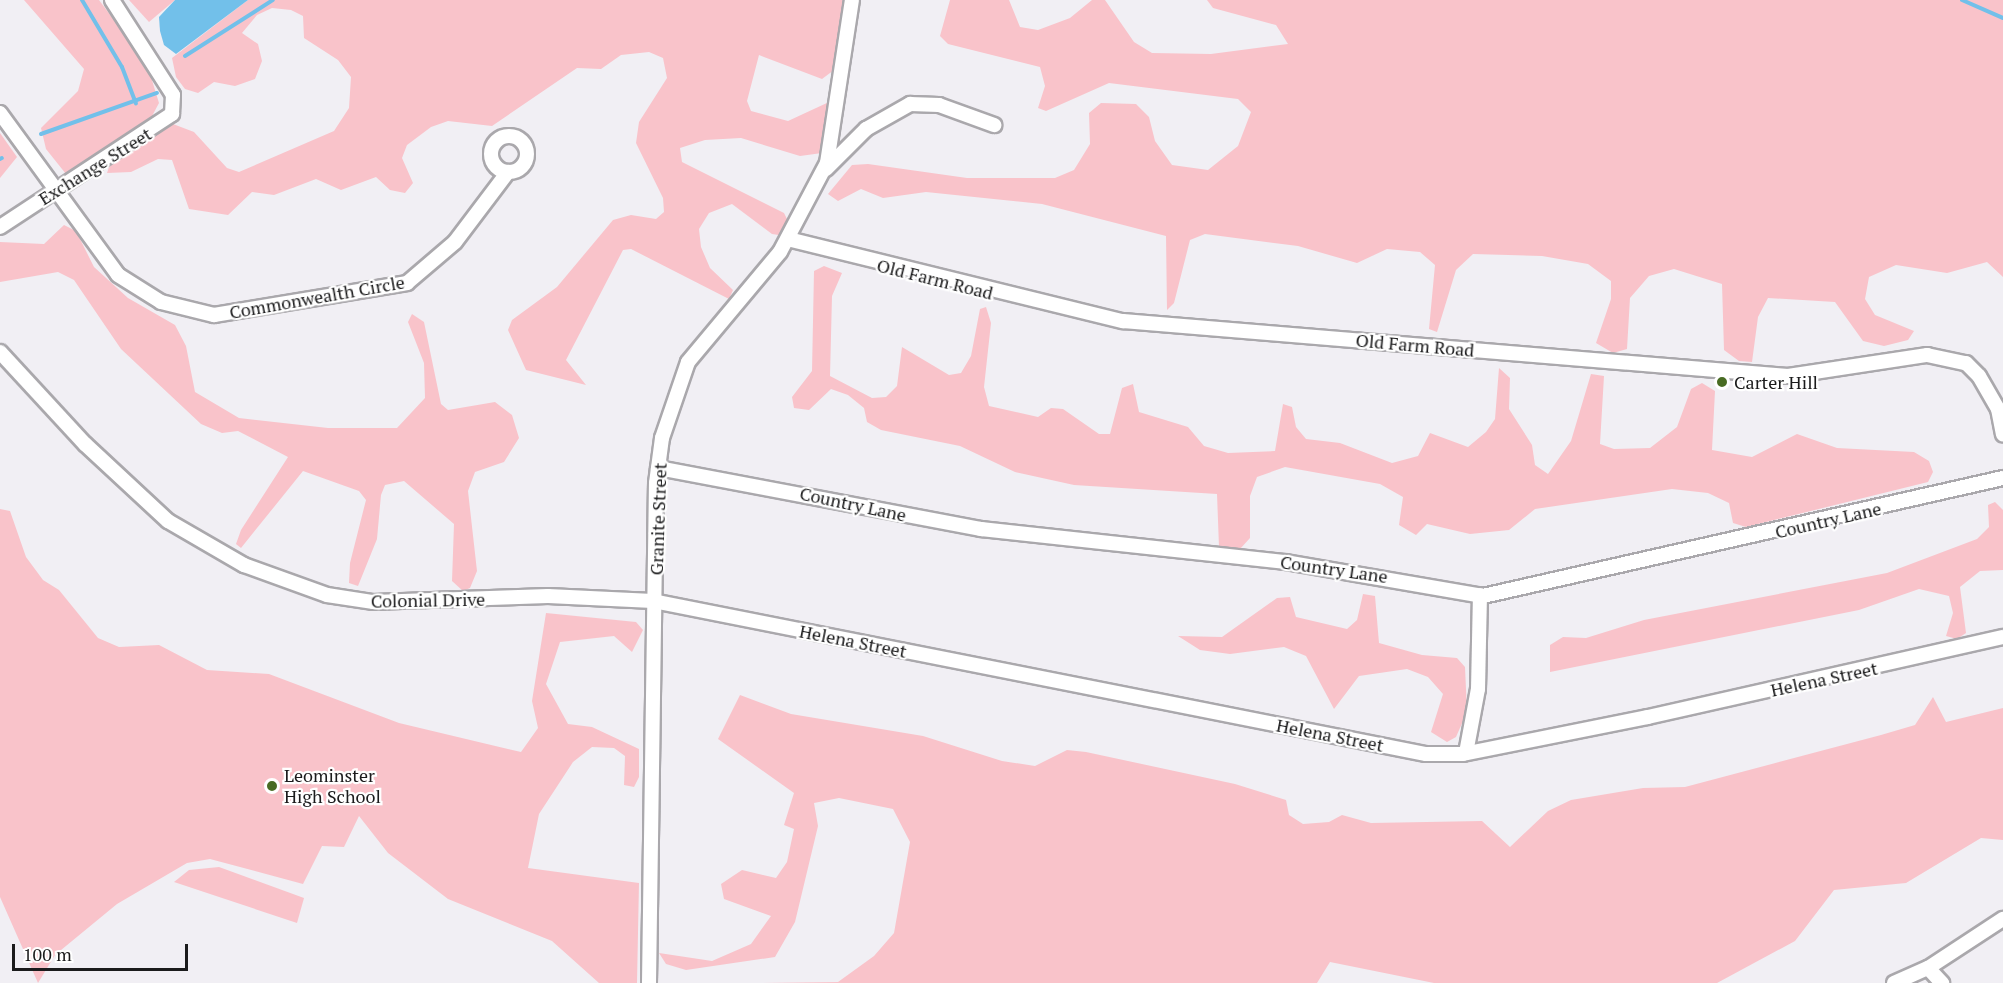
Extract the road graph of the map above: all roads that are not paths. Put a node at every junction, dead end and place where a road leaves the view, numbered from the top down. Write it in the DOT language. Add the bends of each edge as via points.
graph roads {
  1 [pos="112,0"];
  2 [pos="852,0"];
  3 [pos="0,113"];
  4 [pos="994,125"];
  5 [pos="508,172"];
  6 [pos="823,172"];
  7 [pos="57,190"];
  8 [pos="0,227"];
  9 [pos="788,239"];
  10 [pos="0,352"];
  11 [pos="2003,435"];
  12 [pos="658,468"];
  13 [pos="2003,478"];
  14 [pos="1480,595"];
  15 [pos="656,602"];
  16 [pos="2003,637"];
  17 [pos="1466,753"];
  18 [pos="2003,919"];
  19 [pos="1928,968"];
  20 [pos="650,983"];
  21 [pos="1894,983"];
  22 [pos="1942,983"];
  1 -- 7 [label="street, Exchange Street" via="173,96 175,106 165,122"];
  2 -- 6 [label="street, Granite Street" via="836,123"];
  3 -- 7 [label="street, Commonwealth Circle"];
  4 -- 6 [label="street" via="939,105 910,104 866,129"];
  5 -- 7 [label="street, Commonwealth Circle" via="455,242 407,283 214,315 161,302 118,275"];
  6 -- 9 [label="street, Granite Street"];
  7 -- 8 [label="street, Exchange Street"];
  9 -- 11 [label="street, Old Farm Road" via="1123,321 1788,376 1928,355 1966,363 1979,376 1998,410"];
  9 -- 12 [label="street, Granite Street" via="688,362 672,398"];
  10 -- 15 [label="street, Colonial Drive" via="85,444 168,521 282,582 373,602 548,596"];
  12 -- 14 [label="street, Country Lane" via="981,529 1286,562"];
  12 -- 15 [label="street, Granite Street"];
  13 -- 14 [label="street, Country Lane"];
  14 -- 17 [label="street" via="1478,689"];
  15 -- 17 [label="street, Helena Street" via="1332,737 1426,754"];
  15 -- 20 [label="street, Granite Street"];
  16 -- 17 [label="street, Helena Street"];
  18 -- 19 [label="street"];
  19 -- 21 [label="street"];
  19 -- 22 [label="street"];
}
